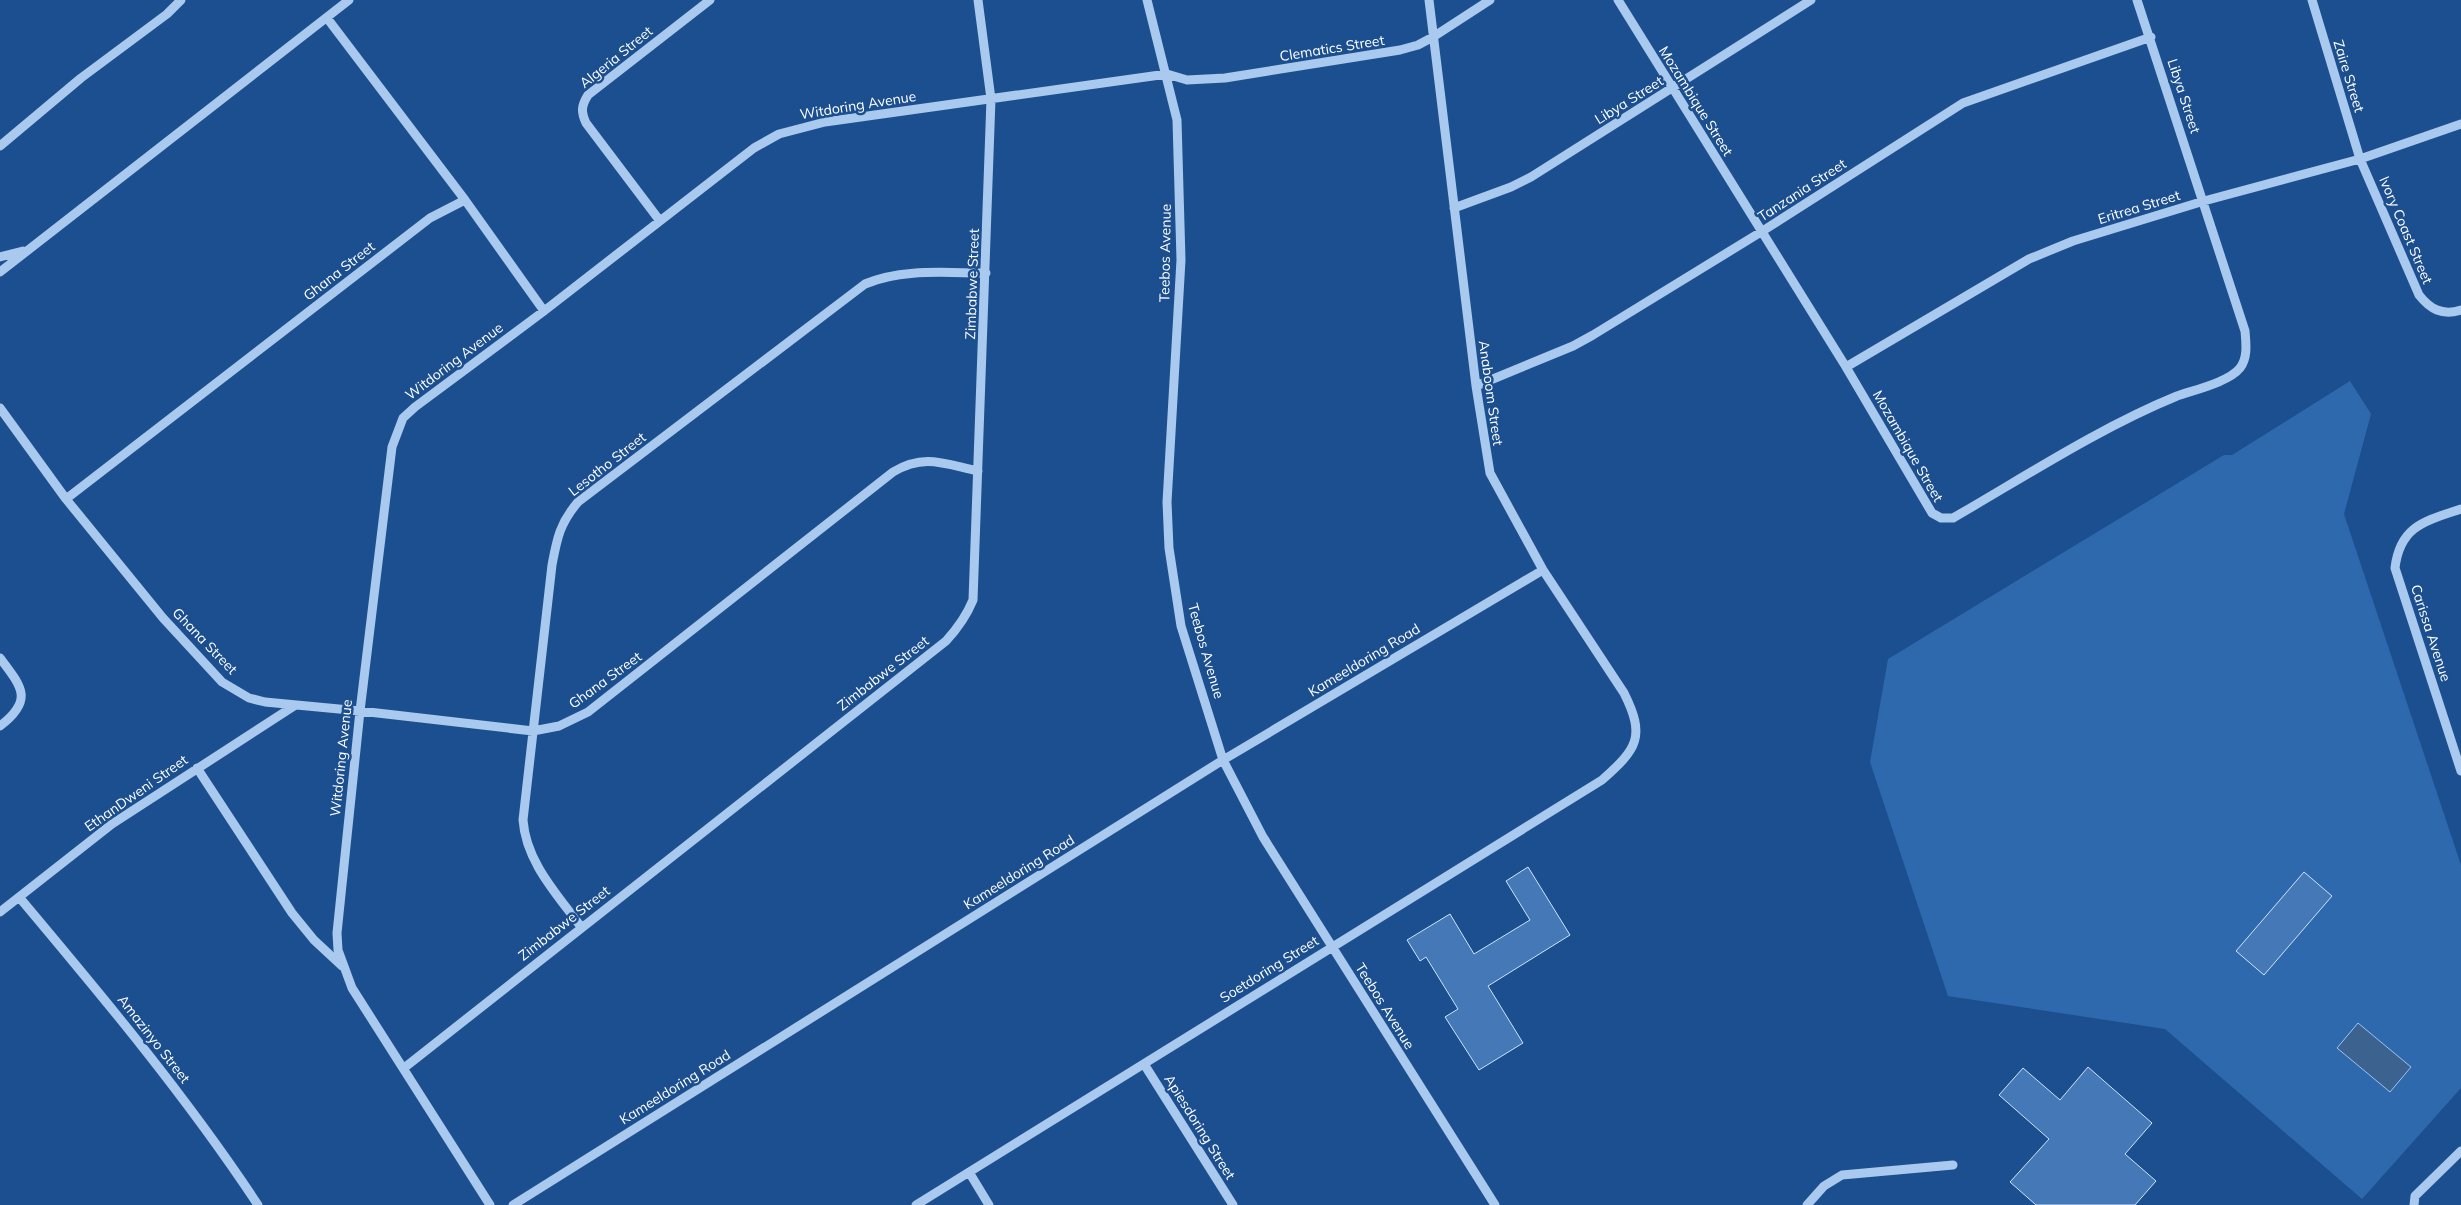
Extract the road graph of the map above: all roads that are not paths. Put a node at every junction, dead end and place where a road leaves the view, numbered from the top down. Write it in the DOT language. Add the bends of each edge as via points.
graph roads {
  1 [pos="181,0"];
  2 [pos="349,0"];
  3 [pos="710,0"];
  4 [pos="978,0"];
  5 [pos="1148,0"];
  6 [pos="1429,0"];
  7 [pos="1490,0"];
  8 [pos="1618,0"];
  9 [pos="1811,0"];
  10 [pos="2137,0"];
  11 [pos="2312,0"];
  12 [pos="327,18"];
  13 [pos="1433,36"];
  14 [pos="2151,37"];
  15 [pos="1167,74"];
  16 [pos="1672,89"];
  17 [pos="991,99"];
  18 [pos="2461,124"];
  19 [pos="0,146"];
  20 [pos="2360,159"];
  21 [pos="465,200"];
  22 [pos="2204,201"];
  23 [pos="1454,208"];
  24 [pos="660,221"];
  25 [pos="1761,232"];
  26 [pos="28,250"];
  27 [pos="0,257"];
  28 [pos="0,272"];
  29 [pos="986,272"];
  30 [pos="2461,310"];
  31 [pos="544,311"];
  32 [pos="1846,366"];
  33 [pos="1476,386"];
  34 [pos="0,408"];
  35 [pos="978,471"];
  36 [pos="66,499"];
  37 [pos="2461,510"];
  38 [pos="1543,570"];
  39 [pos="0,658"];
  40 [pos="294,706"];
  41 [pos="360,711"];
  42 [pos="0,726"];
  43 [pos="533,732"];
  44 [pos="1631,750"];
  45 [pos="1224,760"];
  46 [pos="196,768"];
  47 [pos="2461,771"];
  48 [pos="19,898"];
  49 [pos="0,912"];
  50 [pos="581,927"];
  51 [pos="1330,946"];
  52 [pos="343,968"];
  53 [pos="1144,1064"];
  54 [pos="404,1068"];
  55 [pos="2461,1151"];
  56 [pos="1953,1165"];
  57 [pos="969,1172"];
  58 [pos="1811,1203"];
  59 [pos="258,1205"];
  60 [pos="490,1205"];
  61 [pos="513,1205"];
  62 [pos="916,1205"];
  63 [pos="989,1205"];
  64 [pos="1232,1205"];
  65 [pos="1495,1205"];
  66 [pos="2414,1205"];
  1 -- 19 [label="street"];
  2 -- 12 [label="street"];
  3 -- 24 [label="street, Algeria Street" via="583,102 581,112 586,123"];
  4 -- 17 [label="street"];
  5 -- 15 [label="street, Teebos Avenue"];
  6 -- 13 [label="street, Anaboom Street"];
  7 -- 13 [label="street, Clematics Street"];
  8 -- 16 [label="street, Mozambique Street"];
  9 -- 16 [label="street, Libya Street"];
  10 -- 14 [label="street, Libya Street"];
  11 -- 20 [label="street, Zaire Street"];
  12 -- 21 [label="street"];
  12 -- 26 [label="street"];
  13 -- 15 [label="street, Clematics Street" via="1418,45 1376,55 1225,78 1187,80"];
  13 -- 23 [label="street, Anaboom Street"];
  14 -- 22 [label="street, Libya Street"];
  14 -- 25 [label="street, Tanzania Street" via="1963,103"];
  15 -- 17 [label="street, Witdoring Avenue"];
  15 -- 45 [label="street, Teebos Avenue" via="1177,120 1181,260 1167,502 1169,548 1181,626"];
  16 -- 23 [label="street, Libya Street" via="1530,177"];
  16 -- 25 [label="street, Mozambique Street"];
  17 -- 24 [label="street, Witdoring Avenue" via="826,122 779,134 754,148"];
  17 -- 29 [label="street, Zimbabwe Street"];
  18 -- 20 [label="street, Eritrea Street"];
  20 -- 22 [label="street, Eritrea Street"];
  20 -- 30 [label="street, Ivory Coast Street" via="2419,295 2429,307 2443,312"];
  21 -- 31 [label="street"];
  21 -- 36 [label="street, Ghana Street" via="430,218"];
  22 -- 32 [label="street, Eritrea Street" via="2053,247"];
  22 -- 32 [label="street, Mozambique Street" via="2245,331 2247,346 2240,368 2228,377 2142,412 1953,518 1941,518 1932,513"];
  23 -- 33 [label="street, Anaboom Street"];
  24 -- 31 [label="street, Witdoring Avenue"];
  25 -- 32 [label="street, Mozambique Street"];
  25 -- 33 [label="street, Tanzania Street" via="1574,346"];
  26 -- 27 [label="street"];
  26 -- 28 [label="street"];
  29 -- 35 [label="street, Zimbabwe Street"];
  29 -- 43 [label="street, Lesotho Street" via="895,275 865,284 578,502 565,517 557,537"];
  31 -- 41 [label="street, Witdoring Avenue" via="415,407 403,418 397,430 392,446"];
  33 -- 38 [label="street, Anaboom Street" via="1490,473"];
  34 -- 36 [label="street"];
  35 -- 43 [label="street, Ghana Street" via="933,461 906,464 588,712 559,726"];
  35 -- 50 [label="street, Zimbabwe Street" via="973,600 960,626 946,642"];
  36 -- 40 [label="street, Ghana Street" via="163,618 222,682 249,698"];
  37 -- 47 [label="street, Carissa Avenue" via="2426,520 2408,533 2397,550 2395,568"];
  38 -- 44 [label="street, Anaboom Street" via="1631,709 1636,727"];
  38 -- 45 [label="street, Kameeldoring Road"];
  39 -- 42 [label="street" via="21,693 20,707"];
  40 -- 41 [label="street, Ghana Street"];
  40 -- 46 [label="street, EthanDweni Street"];
  41 -- 43 [label="street, Ghana Street"];
  41 -- 52 [label="street, Witdoring Avenue" via="337,933"];
  43 -- 50 [label="street, Lesotho Street" via="523,820 524,839 541,872"];
  44 -- 51 [label="street, Soetdoring Street" via="1602,780"];
  45 -- 51 [label="street, Teebos Avenue" via="1264,837"];
  45 -- 61 [label="street, Kameeldoring Road"];
  46 -- 48 [label="street, EthanDweni Street" via="112,824"];
  46 -- 52 [label="street" via="292,913"];
  48 -- 49 [label="street, EthanDweni Street"];
  48 -- 59 [label="street, Amazinyo Street" via="128,1026"];
  50 -- 54 [label="street, Zimbabwe Street"];
  51 -- 53 [label="street, Soetdoring Street"];
  51 -- 65 [label="street, Teebos Avenue"];
  52 -- 54 [label="street, Witdoring Avenue" via="352,988"];
  53 -- 57 [label="street, Soetdoring Street"];
  53 -- 64 [label="street, Apiesdoring Street"];
  54 -- 60 [label="street, Witdoring Avenue"];
  55 -- 66 [label="street" via="2415,1196"];
  56 -- 58 [label="street" via="1842,1174 1824,1186"];
  57 -- 62 [label="street, Soetdoring Street"];
  57 -- 63 [label="street"];
}
